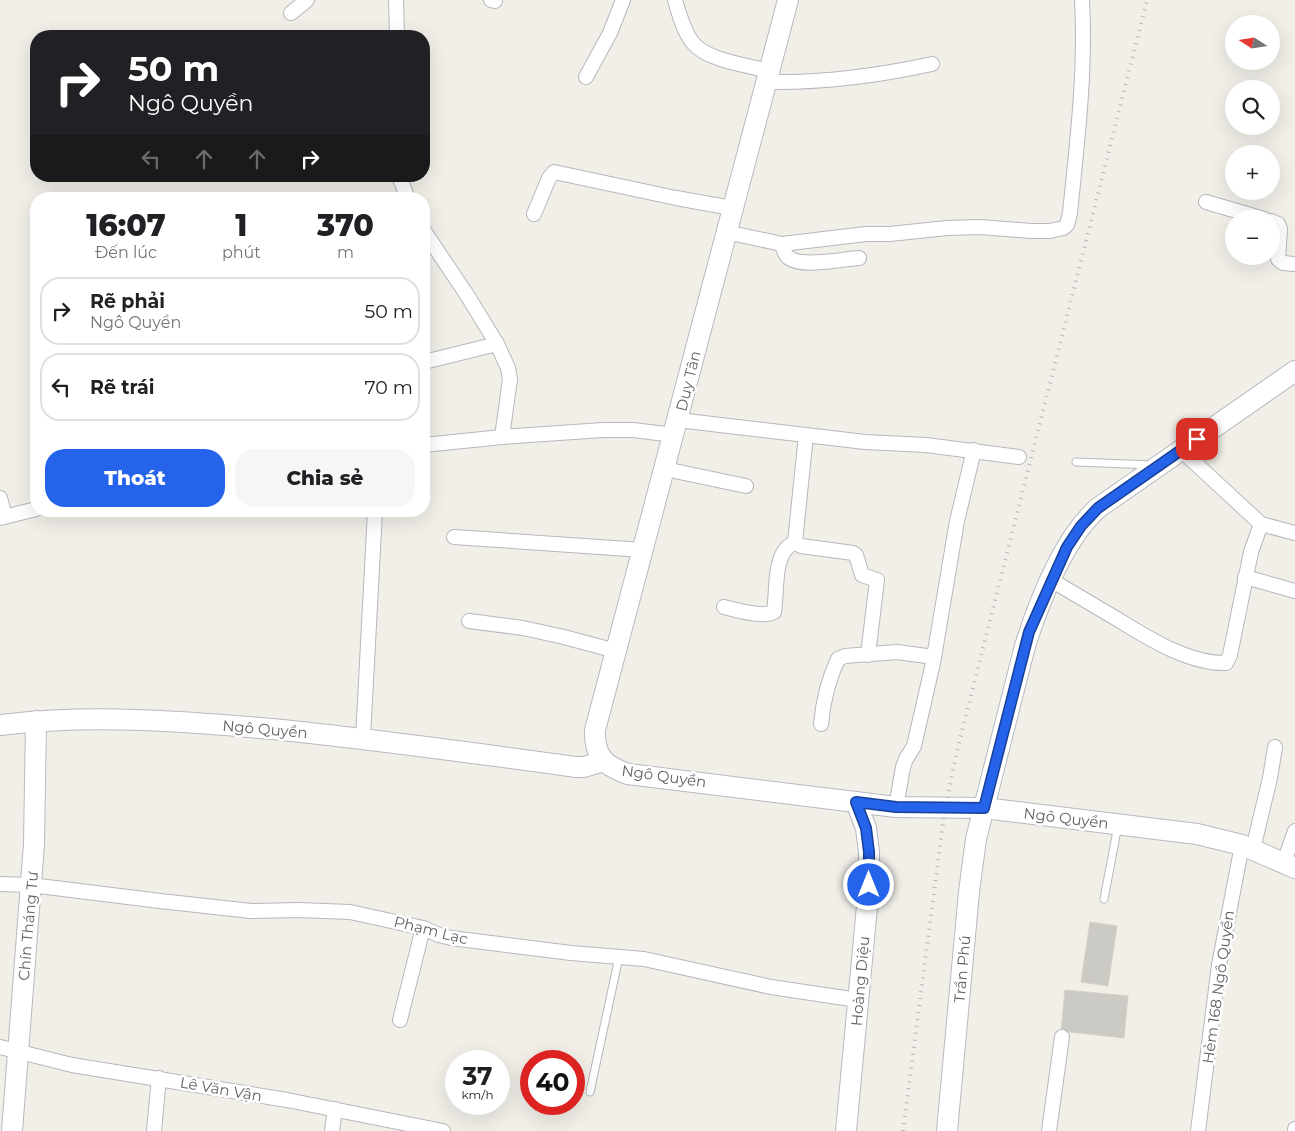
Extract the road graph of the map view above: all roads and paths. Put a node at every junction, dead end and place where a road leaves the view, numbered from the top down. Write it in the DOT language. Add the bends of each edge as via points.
graph roads {
  1 [pos="307,0"];
  2 [pos="396,0"];
  3 [pos="491,0"];
  4 [pos="623,0"];
  5 [pos="675,0"];
  6 [pos="788,0"];
  7 [pos="1082,0"];
  8 [pos="496,1"];
  9 [pos="291,13"];
  10 [pos="397,30"];
  11 [pos="932,64"];
  12 [pos="767,76"];
  13 [pos="586,77"];
  14 [pos="1206,202"];
  15 [pos="732,208"];
  16 [pos="1233,210"];
  17 [pos="534,214"];
  18 [pos="726,232"];
  19 [pos="430,240"];
  20 [pos="782,244"];
  21 [pos="859,258"];
  22 [pos="1280,260"];
  23 [pos="1295,264"];
  24 [pos="497,344"];
  25 [pos="430,361"];
  26 [pos="1295,371"];
  27 [pos="676,428"];
  28 [pos="806,435"];
  29 [pos="502,437"];
  30 [pos="430,444"];
  31 [pos="974,450"];
  32 [pos="1180,450"];
  33 [pos="1020,457"];
  34 [pos="1076,462"];
  35 [pos="1160,465"];
  36 [pos="665,469"];
  37 [pos="746,486"];
  38 [pos="0,498"];
  39 [pos="30,510"];
  40 [pos="2,517"];
  41 [pos="375,517"];
  42 [pos="1261,524"];
  43 [pos="1295,533"];
  44 [pos="454,537"];
  45 [pos="795,542"];
  46 [pos="643,550"];
  47 [pos="1245,577"];
  48 [pos="1051,580"];
  49 [pos="1295,591"];
  50 [pos="724,607"];
  51 [pos="469,621"];
  52 [pos="616,652"];
  53 [pos="868,654"];
  54 [pos="934,657"];
  55 [pos="36,721"];
  56 [pos="821,724"];
  57 [pos="0,725"];
  58 [pos="364,738"];
  59 [pos="1274,747"];
  60 [pos="604,762"];
  61 [pos="856,802"];
  62 [pos="896,807"];
  63 [pos="984,808"];
  64 [pos="1118,823"];
  65 [pos="1295,831"];
  66 [pos="1247,847"];
  67 [pos="1289,865"];
  68 [pos="0,884"];
  69 [pos="31,884"];
  70 [pos="1104,899"];
  71 [pos="423,928"];
  72 [pos="619,957"];
  73 [pos="858,1000"];
  74 [pos="400,1020"];
  75 [pos="1062,1036"];
  76 [pos="9,1049"];
  77 [pos="160,1078"];
  78 [pos="590,1092"];
  79 [pos="335,1109"];
  80 [pos="418,1128"];
  81 [pos="12,1131"];
  82 [pos="154,1131"];
  83 [pos="332,1131"];
  84 [pos="443,1131"];
  85 [pos="846,1131"];
  86 [pos="947,1131"];
  87 [pos="1049,1131"];
  88 [pos="1198,1131"];
  1 -- 9 [label="street"];
  2 -- 10 [label="street"];
  3 -- 8 [label="street"];
  4 -- 13 [label="street" via="610,33"];
  5 -- 12 [label="street" via="692,42 701,50"];
  6 -- 12 [label="street, Duy Tân"];
  7 -- 20 [label="street" via="1084,34 1078,128 1067,225 1050,231 947,228"];
  11 -- 12 [label="street" via="870,76 818,81"];
  12 -- 15 [label="street, Duy Tân"];
  14 -- 16 [label="street"];
  15 -- 17 [label="street" via="554,172"];
  15 -- 18 [label="street, Duy Tân"];
  18 -- 20 [label="street"];
  18 -- 27 [label="street, Duy Tân"];
  19 -- 24 [label="street"];
  20 -- 21 [label="street" via="787,257 795,261"];
  22 -- 23 [label="street"];
  24 -- 25 [label="street"];
  24 -- 29 [label="street" via="510,379"];
  26 -- 32 [label="street, Trần Phú"];
  27 -- 28 [label="street"];
  27 -- 29 [label="street"];
  27 -- 36 [label="street, Duy Tân"];
  28 -- 31 [label="street"];
  28 -- 45 [label="street"];
  29 -- 30 [label="street"];
  31 -- 33 [label="street"];
  31 -- 54 [label="street" via="957,521"];
  32 -- 35 [label="street, Trần Phú"];
  32 -- 42 [label="street"];
  34 -- 35 [label="lane"];
  35 -- 48 [label="street, Trần Phú" via="1090,515 1067,547"];
  36 -- 37 [label="street"];
  36 -- 46 [label="street, Duy Tân"];
  38 -- 40 [label="street"];
  39 -- 40 [label="street"];
  41 -- 58 [label="street"];
  42 -- 43 [label="street"];
  42 -- 47 [label="street"];
  44 -- 46 [label="street"];
  45 -- 50 [label="street" via="784,550 781,560 774,612 762,614"];
  45 -- 53 [label="street" via="802,546 852,552 862,575 877,580"];
  46 -- 52 [label="street, Duy Tân"];
  47 -- 48 [label="street" via="1230,655 1226,663 1217,664 1163,646"];
  47 -- 49 [label="street"];
  48 -- 63 [label="street, Trần Phú" via="1025,646"];
  51 -- 52 [label="street" via="523,628"];
  52 -- 60 [label="street, Duy Tân" via="595,730 594,740"];
  53 -- 54 [label="street" via="897,652"];
  53 -- 56 [label="street" via="838,659 831,674"];
  54 -- 62 [label="street" via="914,746 903,767"];
  55 -- 57 [label="street, Ngô Quyền"];
  55 -- 58 [label="street, Ngô Quyền" via="218,724"];
  55 -- 69 [label="street, Chín Tháng Tư"];
  58 -- 60 [label="street, Ngô Quyền" via="576,767"];
  59 -- 66 [label="street, Hẻm 168 Ngô Quyền" via="1270,778"];
  60 -- 61 [label="street, Ngô Quyền" via="628,774"];
  61 -- 62 [label="street, Ngô Quyền"];
  61 -- 73 [label="street, Hoàng Diệu" via="866,828 869,852"];
  62 -- 63 [label="street, Ngô Quyền"];
  63 -- 64 [label="street, Ngô Quyền"];
  63 -- 86 [label="street, Trần Phú" via="970,885"];
  64 -- 66 [label="street, Ngô Quyền" via="1197,834"];
  64 -- 70 [label="lane"];
  65 -- 67 [label="street"];
  66 -- 67 [label="street, Ngô Quyền"];
  66 -- 88 [label="street, Hẻm 168 Ngô Quyền" via="1219,965"];
  68 -- 69 [label="street, Phạm Lạc"];
  69 -- 71 [label="street, Phạm Lạc" via="251,911 350,912"];
  69 -- 76 [label="street, Chín Tháng Tư"];
  71 -- 72 [label="street, Phạm Lạc" via="451,938"];
  71 -- 74 [label="street"];
  72 -- 73 [label="street, Phạm Lạc" via="660,961 772,987"];
  72 -- 78 [label="lane"];
  73 -- 85 [label="street, Hoàng Diệu"];
  75 -- 87 [label="street"];
  76 -- 77 [label="street, Lê Văn Vận" via="72,1065"];
  76 -- 81 [label="street, Chín Tháng Tư"];
  77 -- 79 [label="street, Lê Văn Vận"];
  77 -- 82 [label="street"];
  79 -- 80 [label="street, Lê Văn Vận"];
  79 -- 83 [label="street"];
  80 -- 84 [label="street, Lê Văn Vận"];
}
